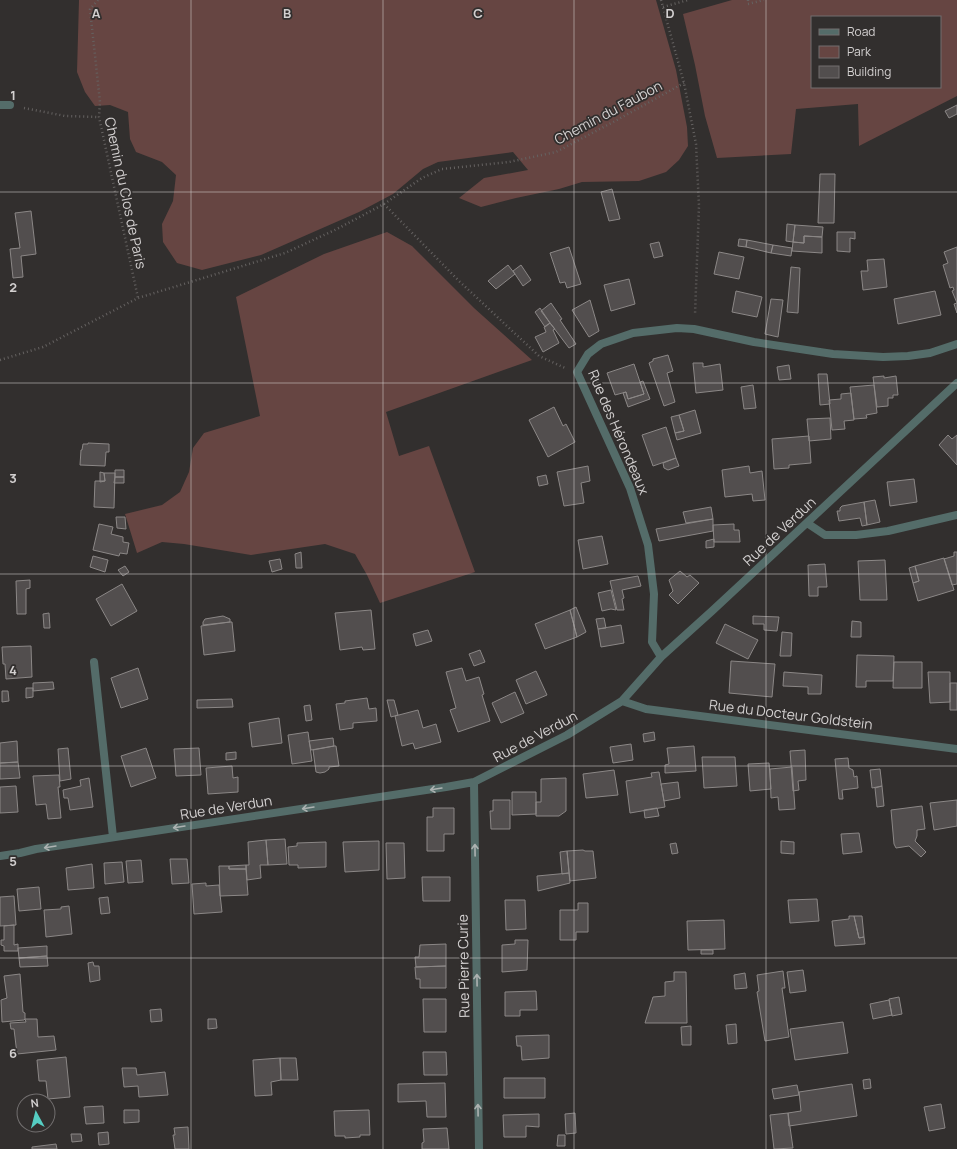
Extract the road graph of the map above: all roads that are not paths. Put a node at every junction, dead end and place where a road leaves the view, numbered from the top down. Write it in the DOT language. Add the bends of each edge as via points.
graph roads {
  1 [pos="0,105"];
  2 [pos="10,105"];
  3 [pos="957,344"];
  4 [pos="957,383"];
  5 [pos="957,515"];
  6 [pos="807,523"];
  7 [pos="661,657"];
  8 [pos="94,662"];
  9 [pos="622,701"];
  10 [pos="957,749"];
  11 [pos="474,782"];
  12 [pos="113,837"];
  13 [pos="0,856"];
  14 [pos="479,1149"];
  1 -- 2 [label="street"];
  3 -- 7 [label="street, Rue des Hérondeaux" via="923,354 883,357 833,354 677,328 633,333 601,344 588,354 577,372 630,488 648,545 654,594 652,642"];
  4 -- 6 [label="street, Rue de Verdun"];
  5 -- 6 [label="street" via="888,531 856,535 824,535"];
  6 -- 7 [label="street, Rue de Verdun"];
  7 -- 9 [label="street, Rue de Verdun"];
  8 -- 12 [label="street"];
  9 -- 10 [label="street, Rue du Docteur Goldstein" via="646,709"];
  9 -- 11 [label="street, Rue de Verdun" via="567,735"];
  11 -- 12 [label="street, Rue de Verdun, one-way"];
  14 -- 11 [label="street, Rue Pierre Curie, one-way"];
  12 -- 13 [label="street, Rue de Verdun, one-way"];
}
